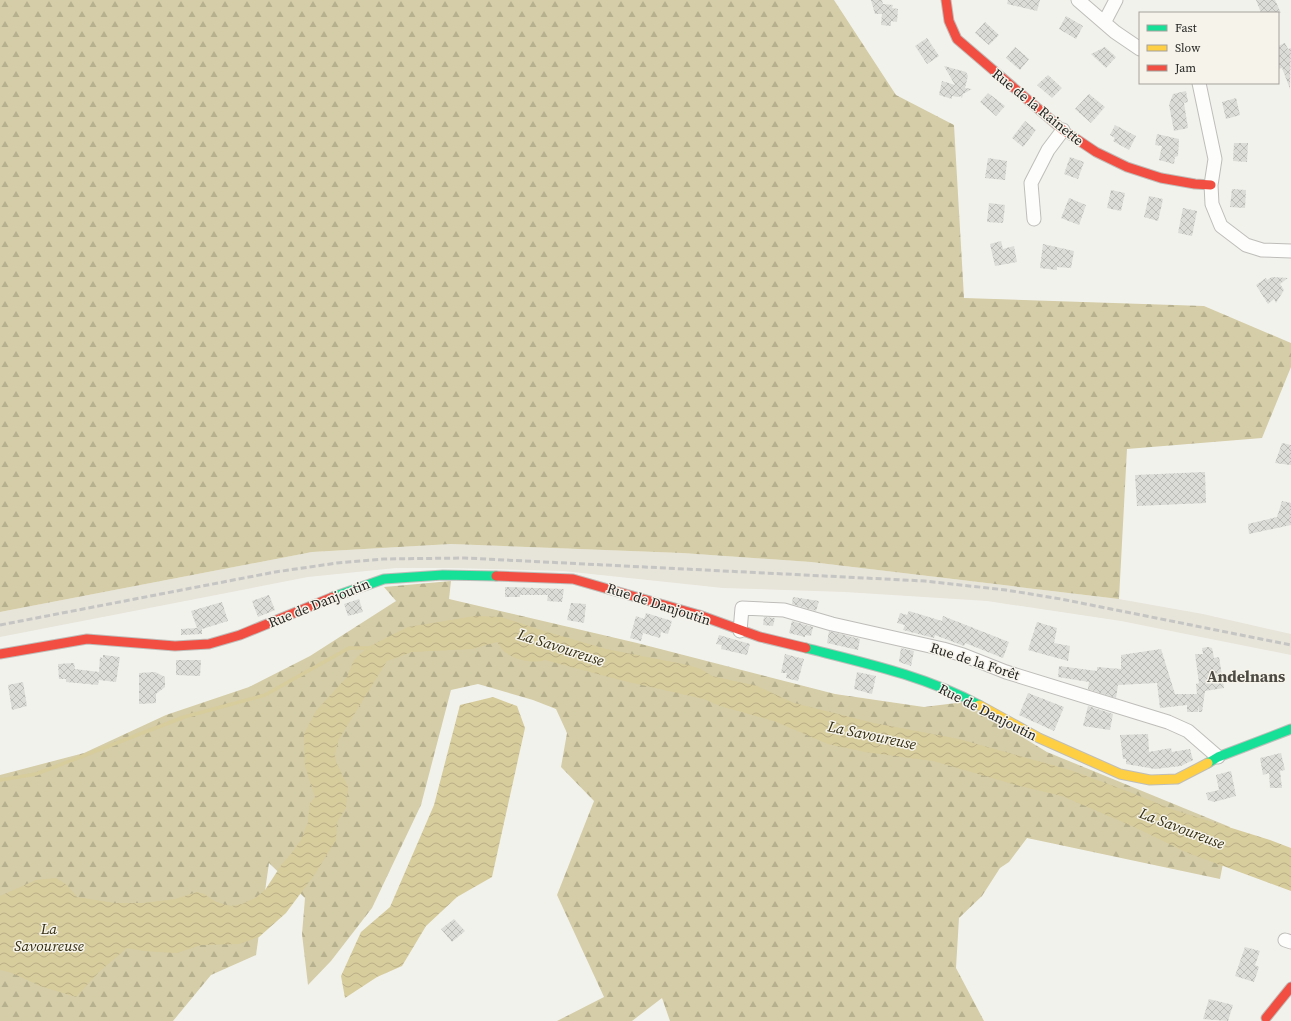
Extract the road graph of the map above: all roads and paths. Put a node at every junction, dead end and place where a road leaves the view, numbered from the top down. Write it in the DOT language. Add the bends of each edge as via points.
graph roads {
  1 [pos="946,0"];
  2 [pos="1078,0"];
  3 [pos="1116,0"];
  4 [pos="1105,21"];
  5 [pos="1139,49"];
  6 [pos="1199,84"];
  7 [pos="1063,130"];
  8 [pos="1211,186"];
  9 [pos="1034,219"];
  10 [pos="1291,251"];
  11 [pos="740,631"];
  12 [pos="0,654"];
  13 [pos="1291,729"];
  14 [pos="1218,756"];
  15 [pos="1291,987"];
  16 [pos="1266,1018"];
  1 -- 7 [label="street, Rue de la Rainette" via="949,21 957,39"];
  2 -- 4 [label="street"];
  3 -- 4 [label="street"];
  4 -- 5 [label="street" via="1115,32"];
  6 -- 8 [label="street" via="1215,159"];
  7 -- 8 [label="street, Rue de la Rainette" via="1089,148 1145,173 1183,183"];
  7 -- 9 [label="street" via="1048,150 1031,183"];
  8 -- 10 [label="street" via="1212,204 1221,226 1246,245 1262,250"];
  11 -- 12 [label="street, Rue de Danjoutin" via="578,580 443,575 395,577 373,581 260,628 209,644 175,646 88,639"];
  11 -- 14 [label="street, Rue de Danjoutin" via="878,666 943,687 1039,738 1120,774 1150,780 1177,779 1199,769"];
  11 -- 14 [label="street, Rue de la Forêt" via="742,608 784,610 944,650 1168,722 1188,731"];
  13 -- 14 [label="street, Rue de Danjoutin"];
  15 -- 16 [label="street"];
}
